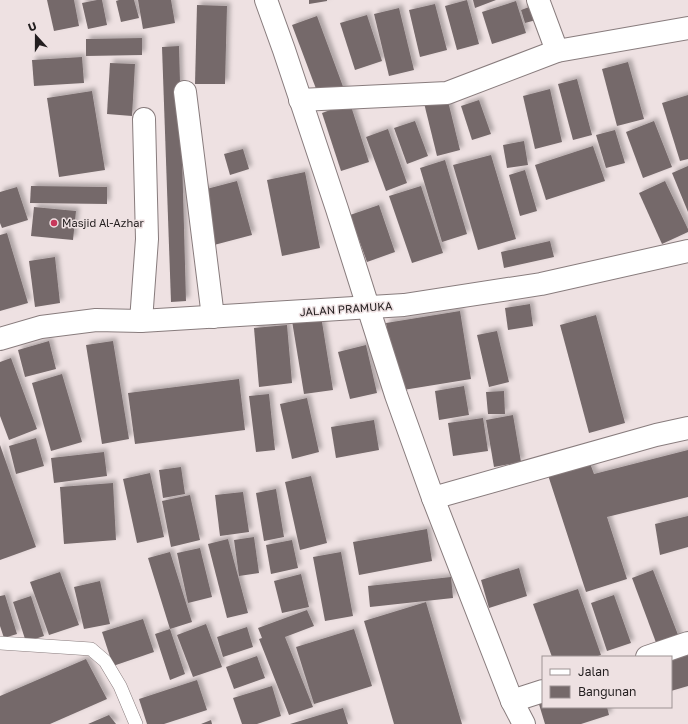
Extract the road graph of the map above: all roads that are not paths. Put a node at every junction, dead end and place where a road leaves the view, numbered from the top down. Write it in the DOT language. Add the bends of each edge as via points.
graph roads {
  1 [pos="266,0"];
  2 [pos="538,0"];
  3 [pos="688,28"];
  4 [pos="557,51"];
  5 [pos="185,92"];
  6 [pos="300,100"];
  7 [pos="144,119"];
  8 [pos="688,251"];
  9 [pos="369,308"];
  10 [pos="214,317"];
  11 [pos="141,321"];
  12 [pos="0,339"];
  13 [pos="688,428"];
  14 [pos="433,498"];
  15 [pos="0,643"];
  16 [pos="688,643"];
  17 [pos="649,656"];
  18 [pos="542,691"];
  19 [pos="512,701"];
  20 [pos="136,724"];
  21 [pos="524,724"];
  1 -- 6 [label="street"];
  2 -- 4 [label="street"];
  3 -- 4 [label="street"];
  4 -- 6 [label="street" via="447,93"];
  5 -- 10 [label="street"];
  6 -- 9 [label="street"];
  7 -- 11 [label="street" via="146,239"];
  8 -- 9 [label="street, JALAN PRAMUKA" via="541,284"];
  9 -- 10 [label="street, JALAN PRAMUKA"];
  9 -- 14 [label="street" via="396,395"];
  10 -- 11 [label="street, JALAN PRAMUKA"];
  11 -- 12 [label="street, JALAN PRAMUKA" via="96,320 41,327"];
  13 -- 14 [label="street"];
  14 -- 19 [label="street"];
  15 -- 20 [label="lane" via="91,649 105,661 120,686"];
  16 -- 17 [label="street"];
  18 -- 19 [label="street"];
  19 -- 21 [label="street"];
}
